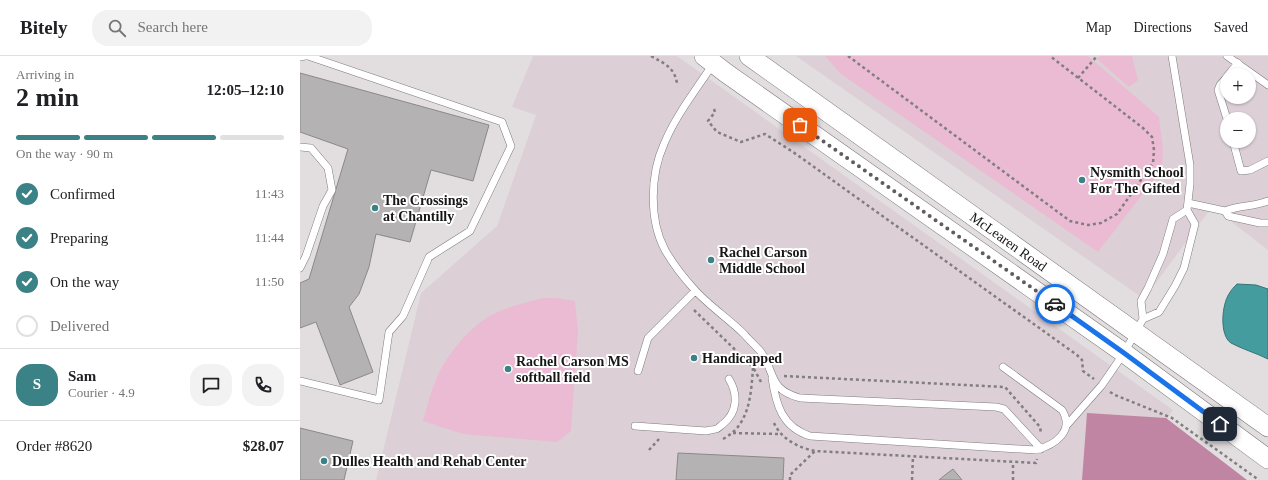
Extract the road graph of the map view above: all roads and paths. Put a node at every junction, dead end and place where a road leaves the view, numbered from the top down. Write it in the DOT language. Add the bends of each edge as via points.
graph roads {
  1 [pos="306,56"];
  2 [pos="651,56"];
  3 [pos="749,56"];
  4 [pos="848,56"];
  5 [pos="1050,56"];
  6 [pos="1097,56"];
  7 [pos="1172,56"];
  8 [pos="1227,56"];
  9 [pos="300,57"];
  10 [pos="712,59"];
  11 [pos="1238,64"];
  12 [pos="1235,68"];
  13 [pos="1078,78"];
  14 [pos="677,83"];
  15 [pos="1220,85"];
  16 [pos="1268,85"];
  17 [pos="1220,96"];
  18 [pos="714,109"];
  19 [pos="300,147"];
  20 [pos="1235,148"];
  21 [pos="1268,161"];
  22 [pos="1268,201"];
  23 [pos="1187,207"];
  24 [pos="1225,211"];
  25 [pos="1268,223"];
  26 [pos="300,268"];
  27 [pos="695,290"];
  28 [pos="1140,326"];
  29 [pos="1124,353"];
  30 [pos="1003,367"];
  31 [pos="638,371"];
  32 [pos="772,376"];
  33 [pos="729,379"];
  34 [pos="1094,380"];
  35 [pos="300,381"];
  36 [pos="1110,391"];
  37 [pos="635,426"];
  38 [pos="1066,426"];
  39 [pos="1268,426"];
  40 [pos="733,433"];
  41 [pos="781,434"];
  42 [pos="1041,449"];
  43 [pos="815,451"];
  44 [pos="913,456"];
  45 [pos="1268,459"];
  46 [pos="1013,462"];
  47 [pos="790,480"];
  48 [pos="912,480"];
  49 [pos="1013,480"];
  50 [pos="1259,480"];
  1 -- 9 [label="lane"];
  1 -- 35 [label="lane" via="502,122 511,146 470,231 429,257 403,316 388,332 379,400"];
  2 -- 14 [label="path" via="668,66 675,74"];
  3 -- 28 [label="main road, McLearen Road"];
  4 -- 13 [label="path" via="1070,221 1088,225 1101,223 1117,214 1153,163 1153,144 1152,136 1143,128"];
  5 -- 13 [label="path"];
  6 -- 13 [label="path"];
  7 -- 23 [label="lane" via="1190,164"];
  8 -- 11 [label="lane"];
  10 -- 27 [label="lane" via="669,132 658,157 654,180 655,217 665,249"];
  10 -- 29 [label="main road, McLearen Road"];
  11 -- 12 [label="lane"];
  11 -- 16 [label="lane"];
  15 -- 17 [label="lane"];
  18 -- 34 [label="path" via="715,112 708,121 717,132 741,142 765,134 1077,355 1082,360 1083,371"];
  19 -- 26 [label="lane" via="311,148 328,168 332,190 323,206"];
  20 -- 21 [label="lane" via="1241,171 1250,170"];
  22 -- 24 [label="lane"];
  23 -- 24 [label="lane"];
  23 -- 28 [label="lane" via="1173,218 1164,254 1141,301"];
  23 -- 28 [label="lane" via="1195,224 1184,268 1159,312"];
  24 -- 25 [label="lane" via="1228,216"];
  27 -- 31 [label="lane" via="648,338"];
  27 -- 32 [label="lane" via="740,330 760,352"];
  28 -- 29 [label="lane"];
  28 -- 39 [label="main road, McLearen Road"];
  29 -- 38 [label="lane" via="1102,385"];
  29 -- 45 [label="main road, McLearen Road"];
  30 -- 38 [label="lane" via="1062,410 1067,420"];
  32 -- 42 [label="lane" via="781,390 800,398 1004,409"];
  32 -- 42 [label="lane" via="778,405 788,424 810,436"];
  33 -- 37 [label="lane" via="735,397 734,411 731,417 716,429"];
  36 -- 50 [label="path" via="1172,418"];
  38 -- 42 [label="lane" via="1059,438"];
  40 -- 41 [label="path"];
  43 -- 47 [label="path" via="790,475"];
  44 -- 48 [label="path"];
  46 -- 49 [label="path"];
}
